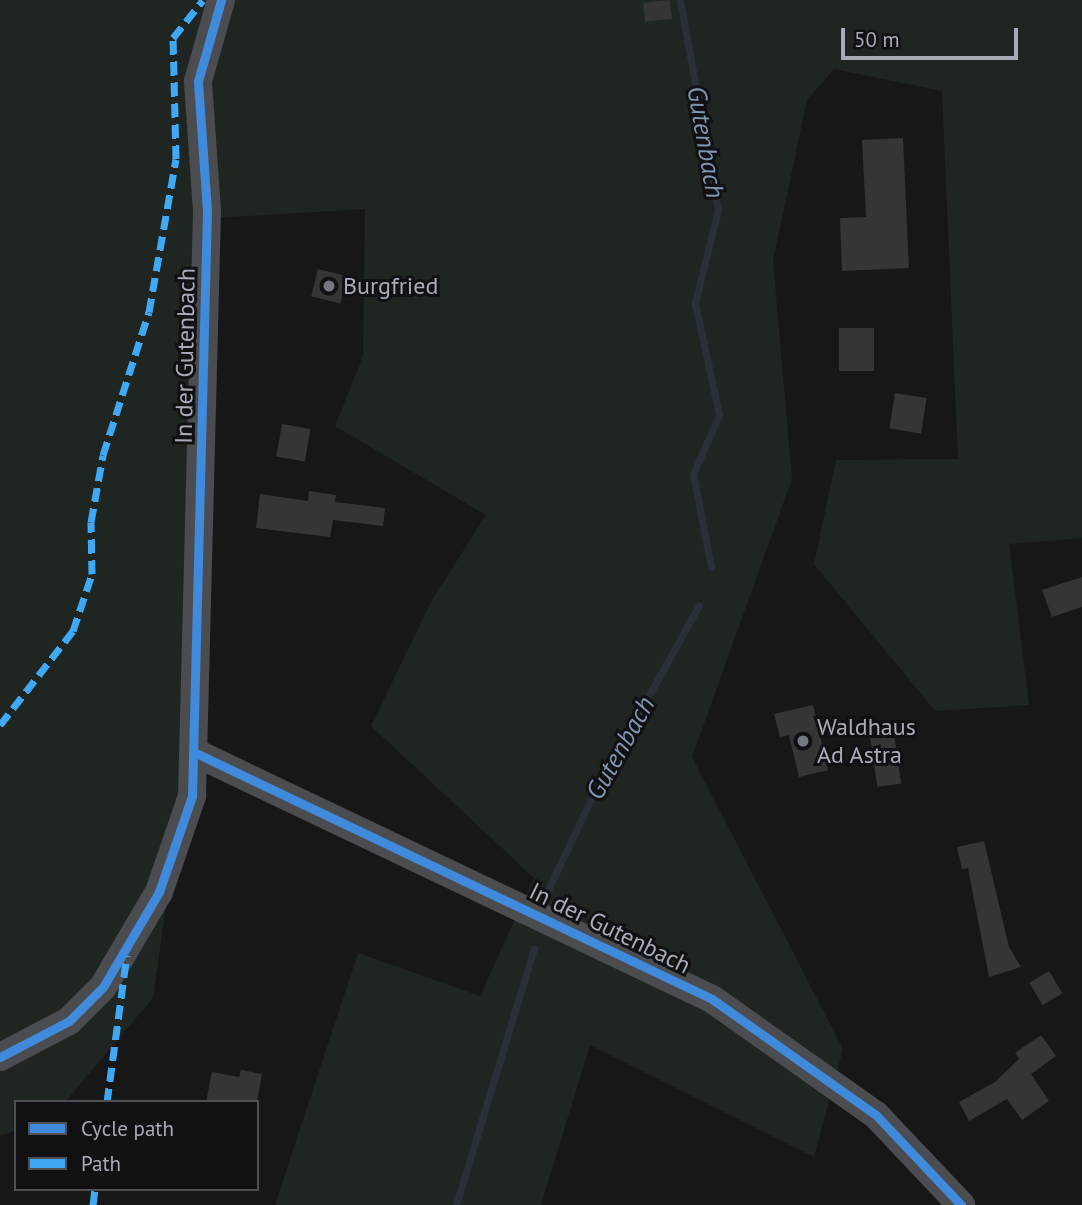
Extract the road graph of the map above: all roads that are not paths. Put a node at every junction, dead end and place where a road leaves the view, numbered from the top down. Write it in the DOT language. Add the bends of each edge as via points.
graph roads {
  1 [pos="221,0"];
  2 [pos="198,754"];
  3 [pos="0,1057"];
  4 [pos="961,1205"];
  1 -- 2 [label="street, In der Gutenbach" via="198,81 207,211"];
  2 -- 3 [label="street, In der Gutenbach" via="182,834 159,892 103,987 69,1021"];
  2 -- 4 [label="street, In der Gutenbach" via="712,999 876,1115"];
}
